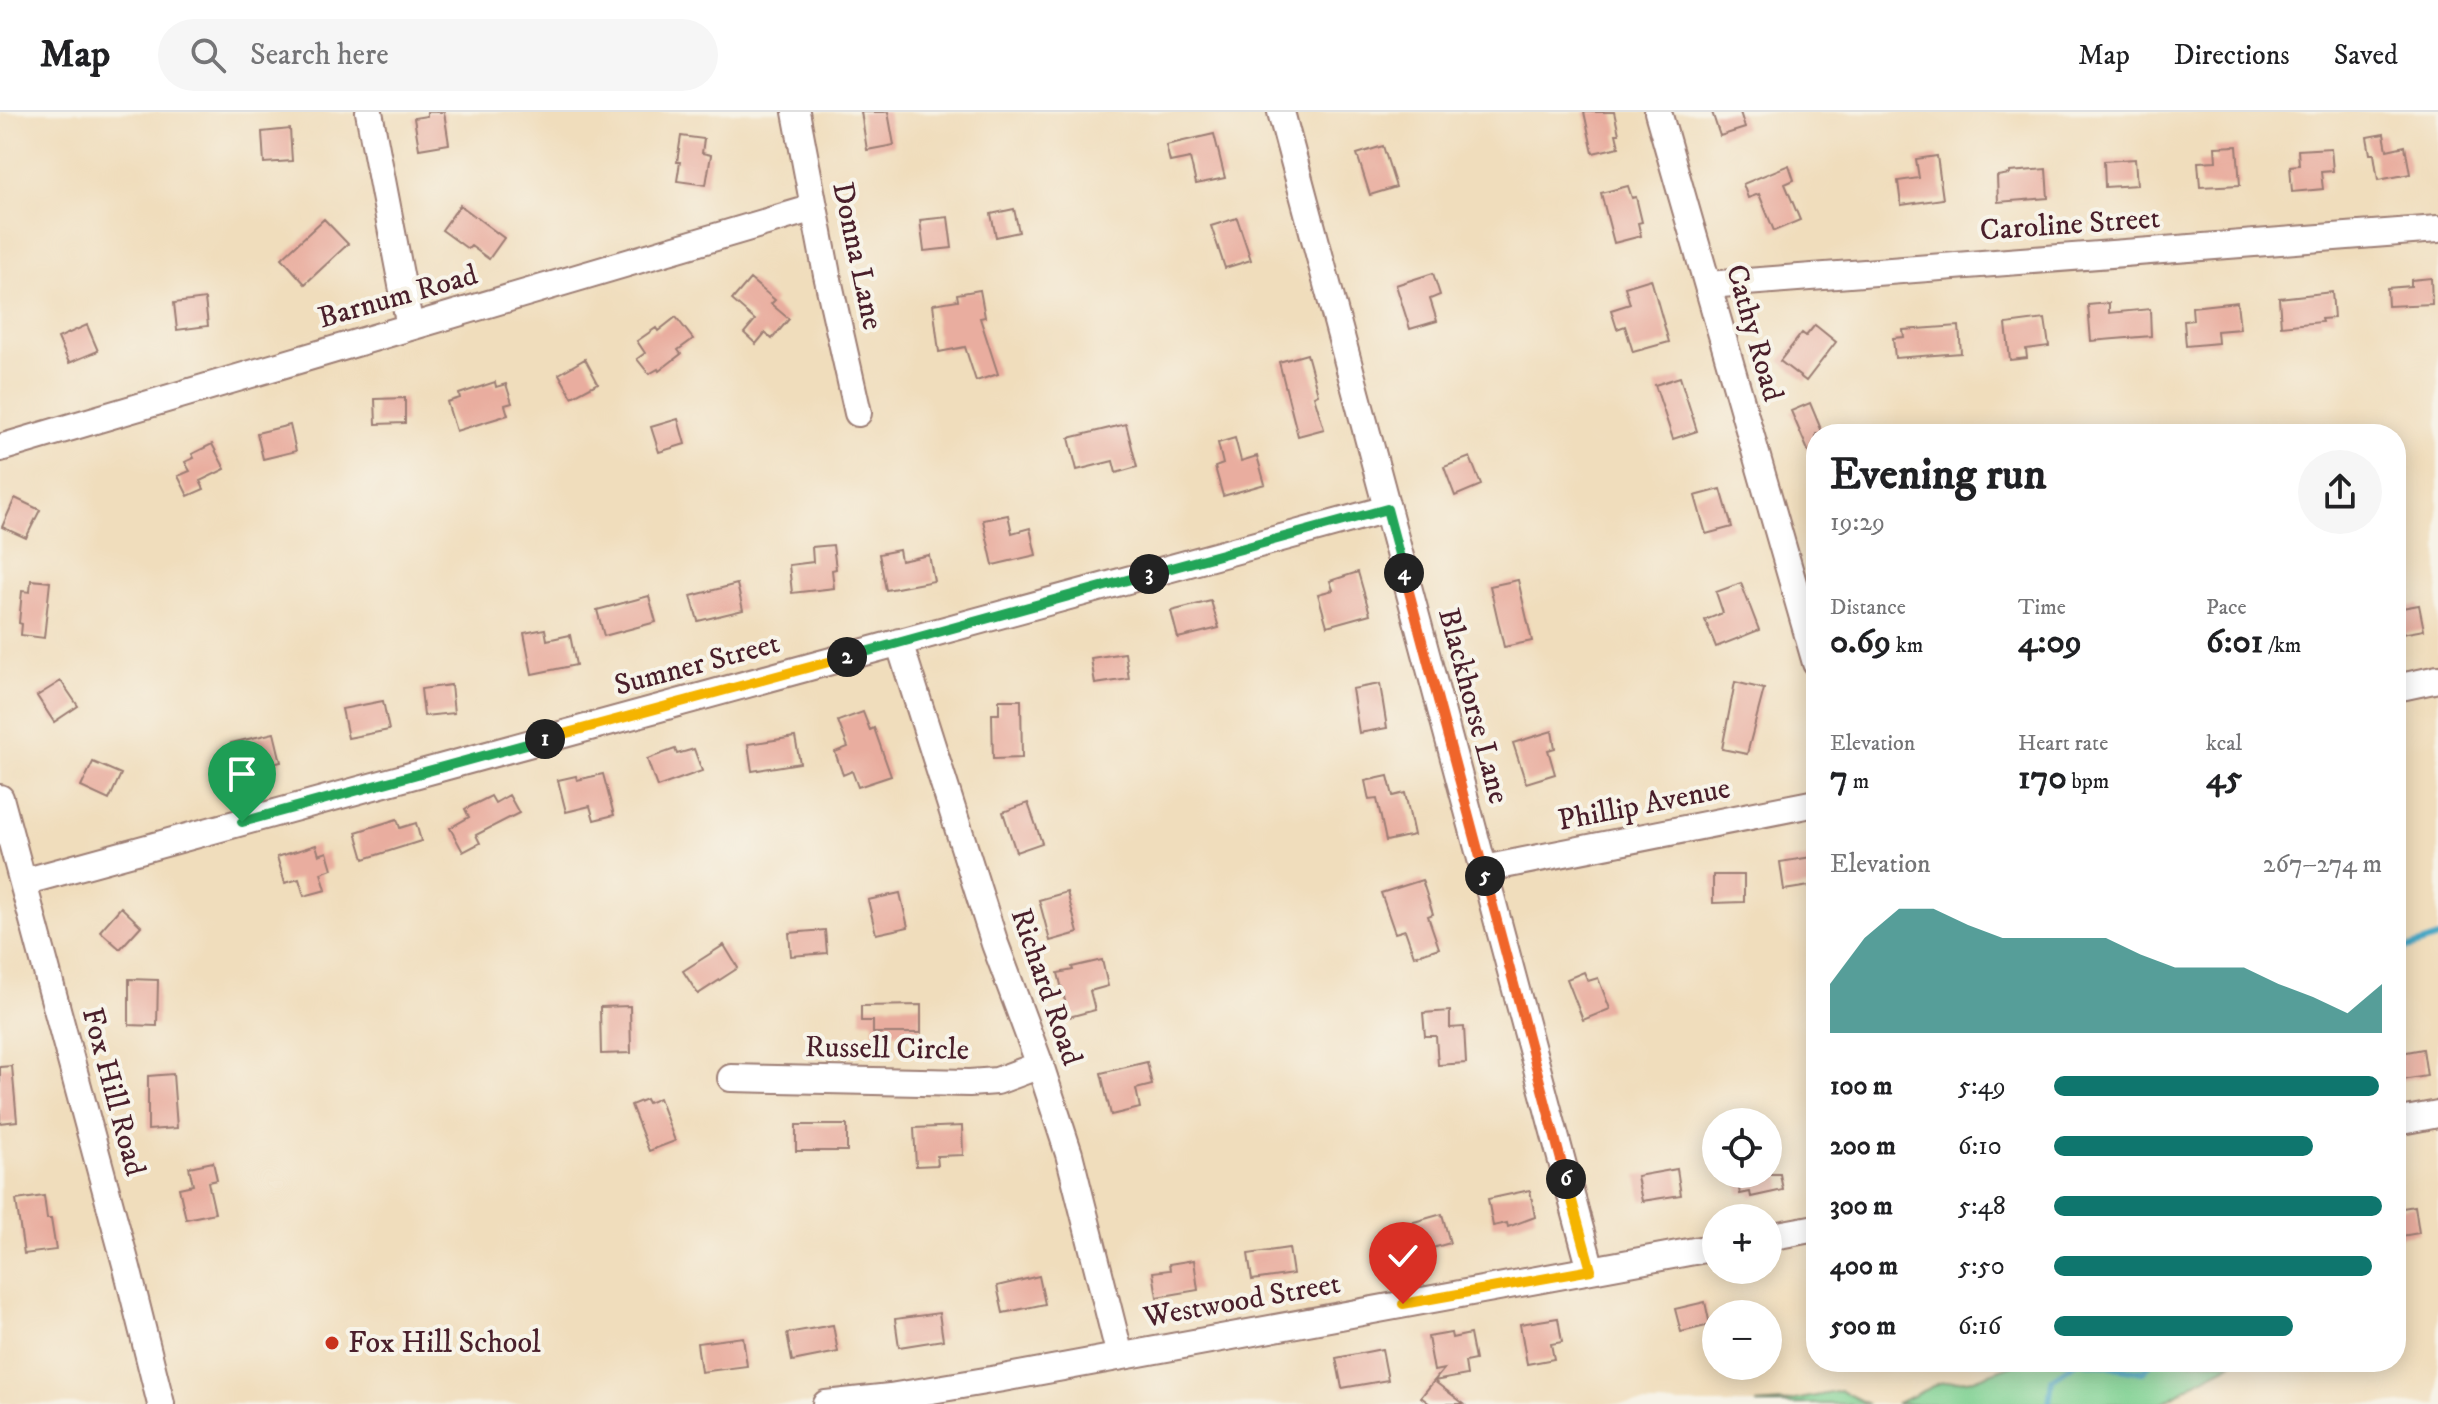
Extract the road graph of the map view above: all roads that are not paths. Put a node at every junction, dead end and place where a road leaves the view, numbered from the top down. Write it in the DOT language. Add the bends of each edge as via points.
graph roads {
  1 [pos="369,112"];
  2 [pos="796,112"];
  3 [pos="1281,112"];
  4 [pos="1658,112"];
  5 [pos="814,208"];
  6 [pos="2438,229"];
  7 [pos="1708,285"];
  8 [pos="410,327"];
  9 [pos="858,413"];
  10 [pos="0,448"];
  11 [pos="1387,509"];
  12 [pos="1806,628"];
  13 [pos="899,642"];
  14 [pos="2438,679"];
  15 [pos="2406,686"];
  16 [pos="0,798"];
  17 [pos="1806,805"];
  18 [pos="4,829"];
  19 [pos="1484,869"];
  20 [pos="23,882"];
  21 [pos="1040,1065"];
  22 [pos="731,1078"];
  23 [pos="2438,1114"];
  24 [pos="2406,1120"];
  25 [pos="1806,1230"];
  26 [pos="1782,1234"];
  27 [pos="1702,1250"];
  28 [pos="1591,1270"];
  29 [pos="1120,1356"];
  30 [pos="891,1400"];
  31 [pos="161,1404"];
  32 [pos="826,1404"];
  1 -- 8 [label="street"];
  2 -- 5 [label="street, Donna Lane"];
  3 -- 11 [label="street, Blackhorse Lane"];
  4 -- 7 [label="street, Cathy Road"];
  5 -- 8 [label="street, Barnum Road"];
  5 -- 9 [label="street, Donna Lane"];
  6 -- 7 [label="street, Caroline Street"];
  7 -- 12 [label="street, Cathy Road"];
  8 -- 10 [label="street, Barnum Road"];
  11 -- 13 [label="street, Sumner Street"];
  11 -- 19 [label="street, Blackhorse Lane"];
  13 -- 20 [label="street, Sumner Street"];
  13 -- 21 [label="street, Richard Road" via="995,944"];
  14 -- 15 [label="street"];
  16 -- 18 [label="street, Fox Hill Road"];
  17 -- 19 [label="street, Phillip Avenue"];
  18 -- 20 [label="street, Fox Hill Road"];
  19 -- 28 [label="street, Blackhorse Lane"];
  20 -- 31 [label="street, Fox Hill Road"];
  21 -- 22 [label="street, Russell Circle" via="997,1081 969,1083"];
  21 -- 29 [label="street, Richard Road" via="1074,1172"];
  23 -- 24 [label="street"];
  25 -- 26 [label="street"];
  27 -- 28 [label="street, Westwood Street"];
  28 -- 29 [label="street, Westwood Street"];
  29 -- 30 [label="street, Westwood Street"];
  30 -- 32 [label="street, Westwood Street"];
}
